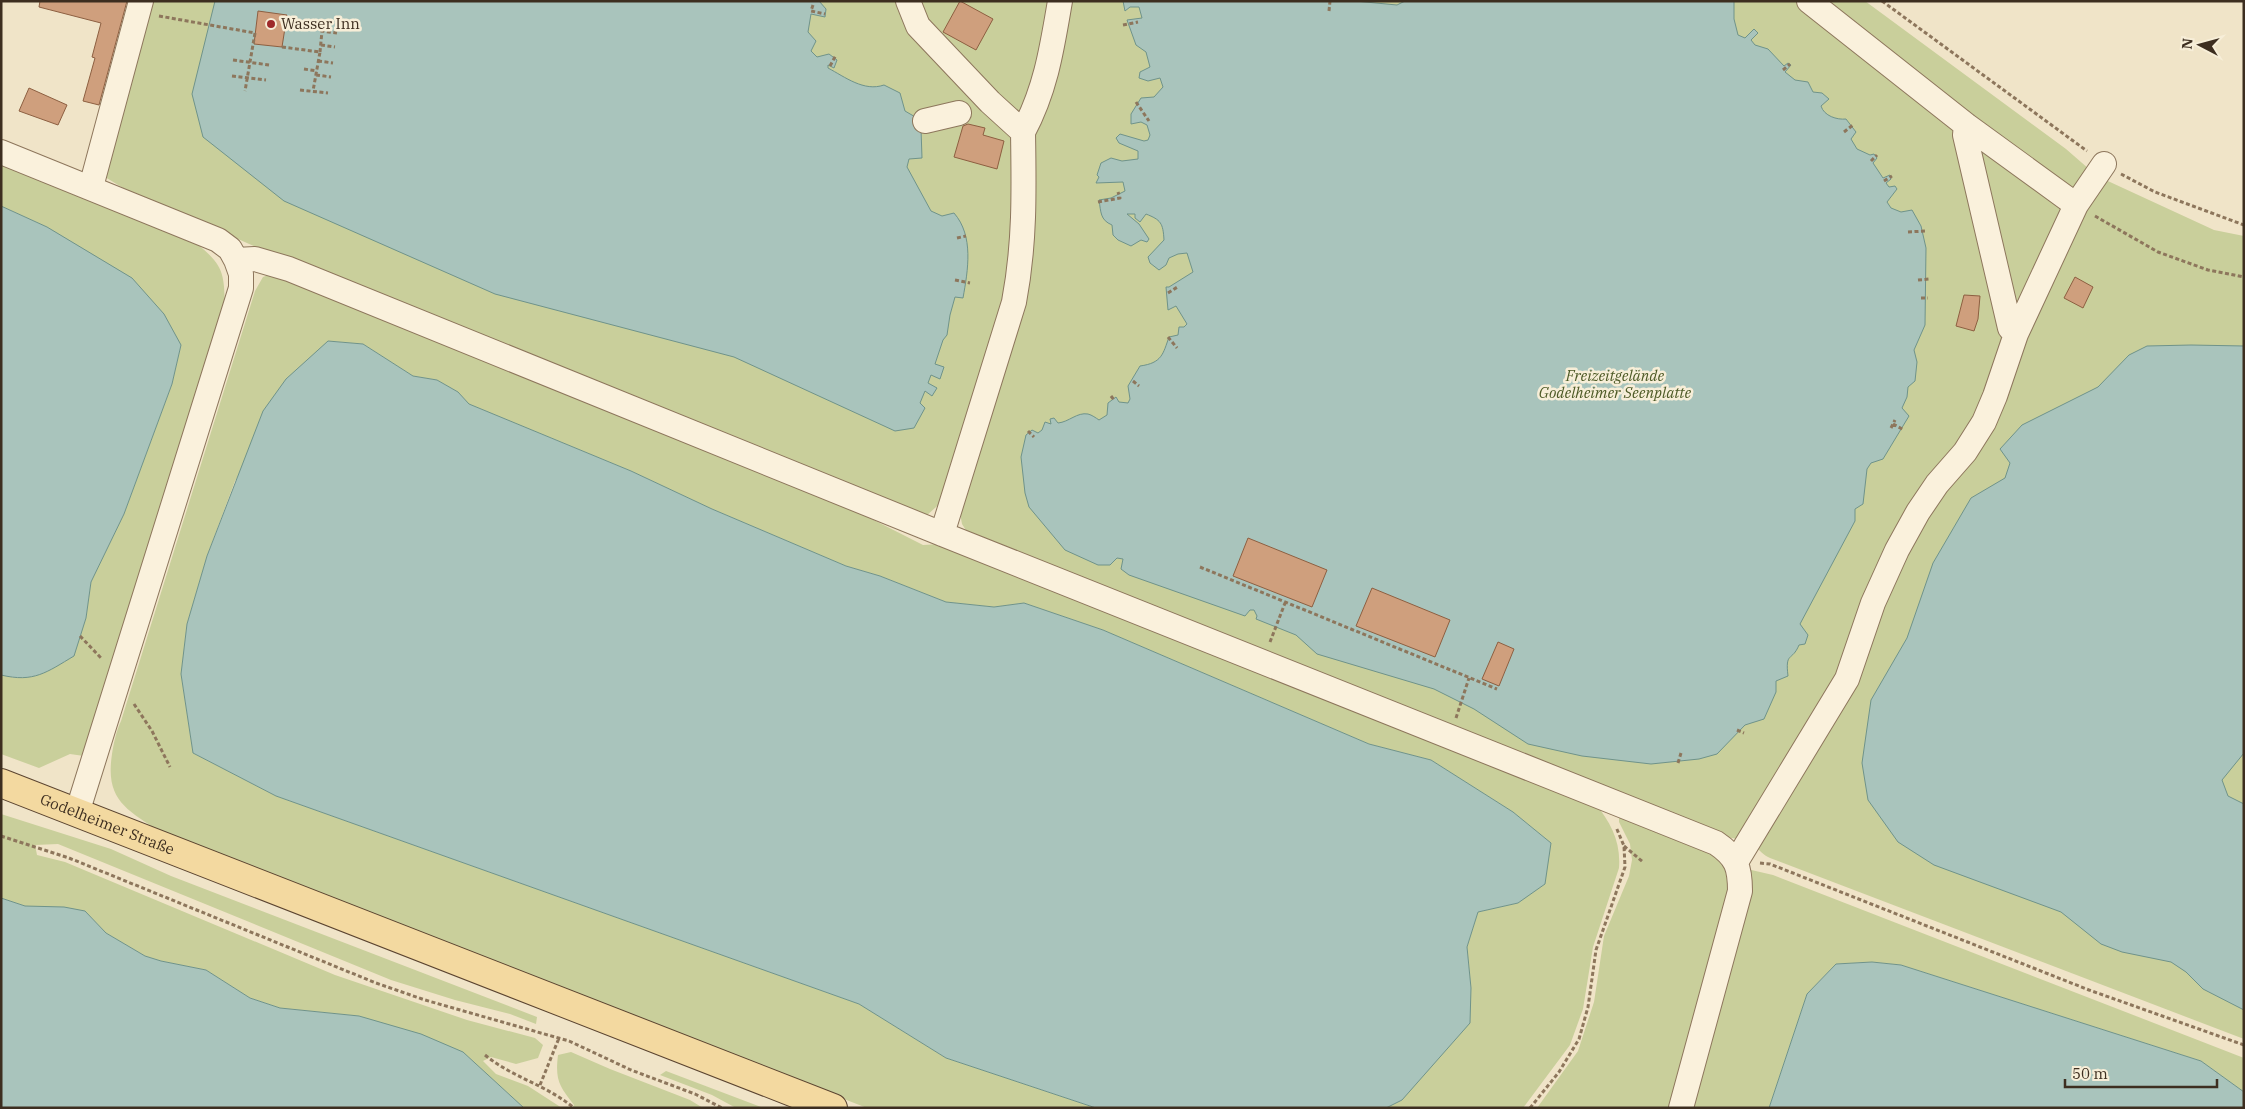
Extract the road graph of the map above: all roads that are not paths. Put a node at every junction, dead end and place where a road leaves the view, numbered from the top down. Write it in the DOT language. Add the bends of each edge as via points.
graph roads {
  1 [pos="141,1"];
  2 [pos="908,1"];
  3 [pos="1060,1"];
  4 [pos="1809,1"];
  5 [pos="959,113"];
  6 [pos="925,121"];
  7 [pos="1966,125"];
  8 [pos="1023,132"];
  9 [pos="1,152"];
  10 [pos="2104,164"];
  11 [pos="91,187"];
  12 [pos="2076,205"];
  13 [pos="236,260"];
  14 [pos="2016,334"];
  15 [pos="942,534"];
  16 [pos="1,783"];
  17 [pos="77,813"];
  18 [pos="1736,862"];
  19 [pos="833,1108"];
  20 [pos="1681,1108"];
  1 -- 11 [label="lane"];
  2 -- 8 [label="lane" via="918,26"];
  3 -- 8 [label="lane" via="1048,70 1036,108"];
  4 -- 7 [label="lane"];
  5 -- 6 [label="lane"];
  7 -- 12 [label="lane"];
  7 -- 14 [label="lane" via="1965,135 2010,328"];
  8 -- 15 [label="lane" via="1024,221 1014,302"];
  9 -- 11 [label="lane"];
  10 -- 12 [label="lane"];
  11 -- 13 [label="lane" via="218,240 230,249"];
  12 -- 14 [label="lane"];
  13 -- 15 [label="lane" via="255,259 289,269"];
  13 -- 17 [label="lane" via="241,288"];
  14 -- 18 [label="lane" via="1984,422 1918,512 1873,603 1847,679"];
  15 -- 18 [label="lane" via="1716,843"];
  16 -- 17 [label="main road, Godelheimer Straße"];
  17 -- 19 [label="main road, Godelheimer Straße"];
  18 -- 20 [label="lane" via="1740,872 1740,891"];
}
